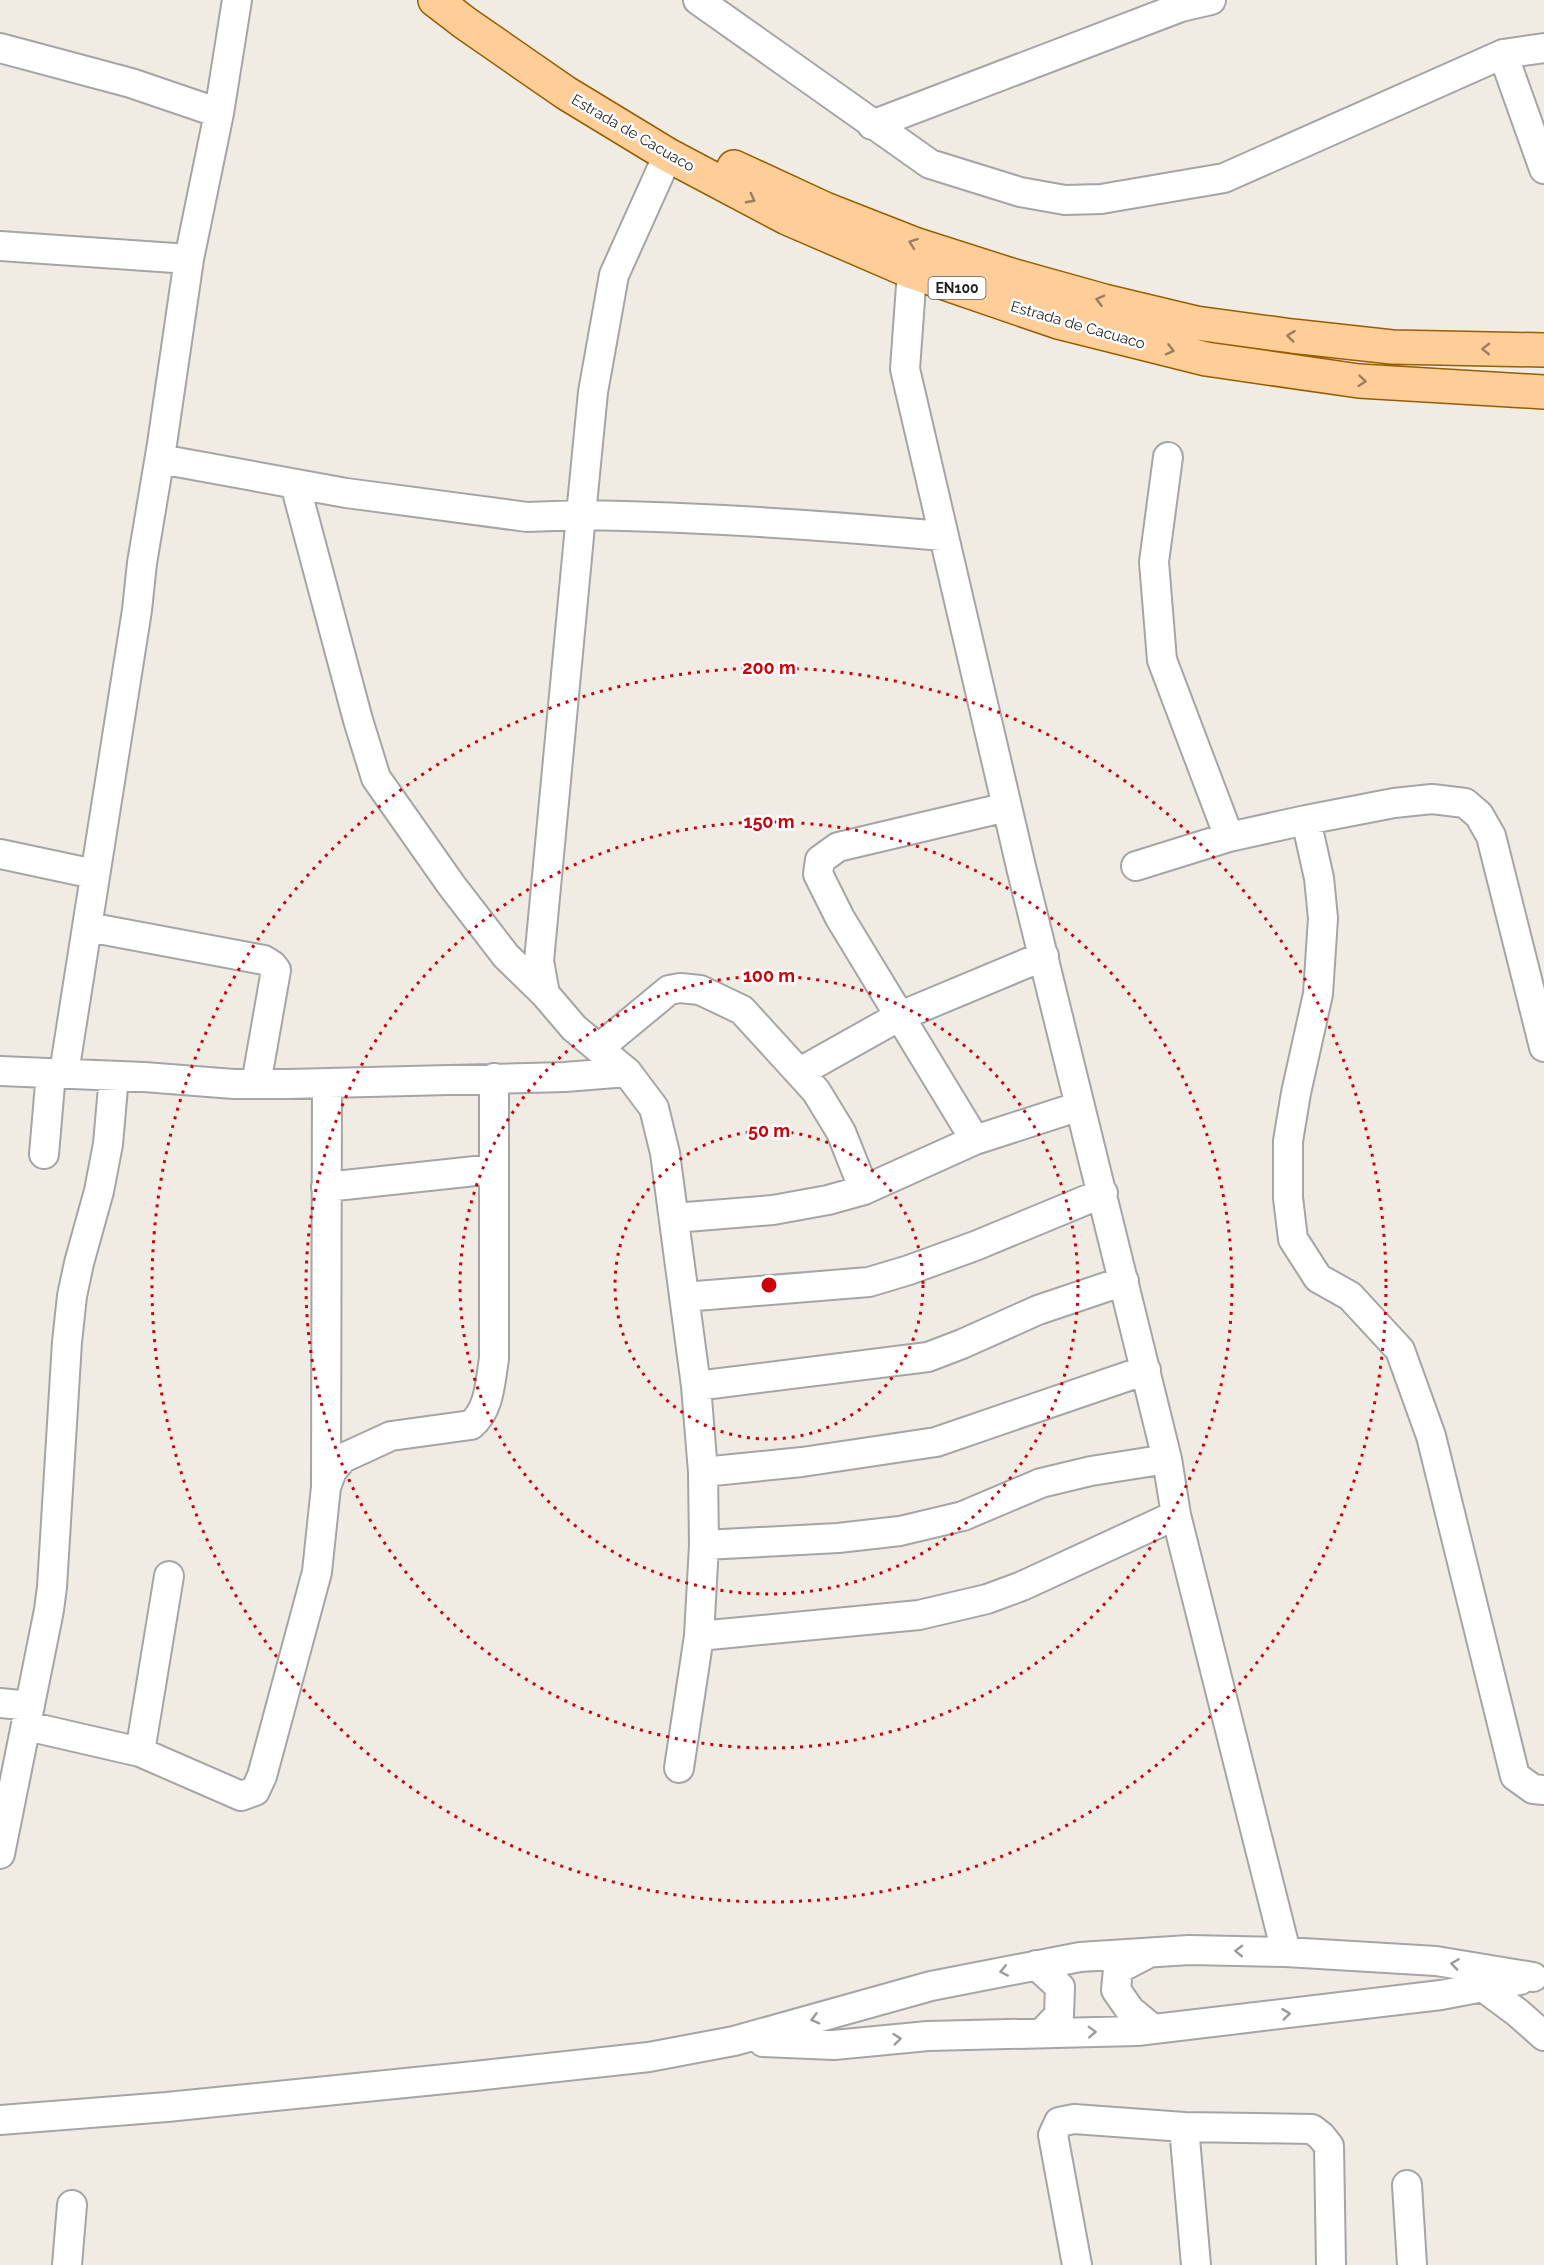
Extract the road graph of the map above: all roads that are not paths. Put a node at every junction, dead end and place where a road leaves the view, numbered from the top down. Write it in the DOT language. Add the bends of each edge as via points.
graph roads {
  1 [pos="237,0"];
  2 [pos="435,0"];
  3 [pos="469,0"];
  4 [pos="698,0"];
  5 [pos="1211,0"];
  6 [pos="0,48"];
  7 [pos="1544,48"];
  8 [pos="1503,54"];
  9 [pos="219,112"];
  10 [pos="872,125"];
  11 [pos="668,155"];
  12 [pos="1544,169"];
  13 [pos="0,246"];
  14 [pos="189,259"];
  15 [pos="912,272"];
  16 [pos="1544,350"];
  17 [pos="1544,392"];
  18 [pos="1168,457"];
  19 [pos="160,459"];
  20 [pos="295,484"];
  21 [pos="581,515"];
  22 [pos="942,536"];
  23 [pos="1007,807"];
  24 [pos="1306,820"];
  25 [pos="1229,837"];
  26 [pos="0,854"];
  27 [pos="1136,866"];
  28 [pos="94,874"];
  29 [pos="88,927"];
  30 [pos="1044,956"];
  31 [pos="545,994"];
  32 [pos="898,1017"];
  33 [pos="1544,1047"];
  34 [pos="599,1048"];
  35 [pos="0,1071"];
  36 [pos="627,1072"];
  37 [pos="800,1072"];
  38 [pos="58,1073"];
  39 [pos="114,1076"];
  40 [pos="494,1078"];
  41 [pos="256,1084"];
  42 [pos="327,1084"];
  43 [pos="1080,1106"];
  44 [pos="975,1140"];
  45 [pos="44,1154"];
  46 [pos="494,1169"];
  47 [pos="326,1187"];
  48 [pos="864,1190"];
  49 [pos="1103,1193"];
  50 [pos="674,1218"];
  51 [pos="1124,1281"];
  52 [pos="684,1297"];
  53 [pos="1146,1370"];
  54 [pos="696,1386"];
  55 [pos="1167,1459"];
  56 [pos="704,1472"];
  57 [pos="326,1487"];
  58 [pos="1176,1515"];
  59 [pos="704,1545"];
  60 [pos="169,1576"];
  61 [pos="699,1636"];
  62 [pos="0,1703"];
  63 [pos="28,1716"];
  64 [pos="140,1752"];
  65 [pos="679,1768"];
  66 [pos="1544,1790"];
  67 [pos="0,1854"];
  68 [pos="1286,1952"];
  69 [pos="1149,1953"];
  70 [pos="1036,1965"];
  71 [pos="1539,1977"];
  72 [pos="1483,1987"];
  73 [pos="1153,2029"];
  74 [pos="1042,2033"];
  75 [pos="1544,2036"];
  76 [pos="734,2041"];
  77 [pos="0,2120"];
  78 [pos="1184,2127"];
  79 [pos="1407,2185"];
  80 [pos="72,2205"];
  81 [pos="67,2265"];
  82 [pos="1077,2265"];
  83 [pos="1196,2265"];
  84 [pos="1331,2265"];
  85 [pos="1412,2265"];
  1 -- 9 [label="street"];
  2 -- 11 [label="main road, Estrada de Cacuaco / EN100" via="566,93"];
  16 -- 3 [label="main road, Estrada de Cacuaco / EN100, one-way" via="1392,347 1196,323 1104,302 938,252 825,209 730,165 566,69"];
  4 -- 10 [label="street"];
  5 -- 10 [label="street" via="1181,7"];
  6 -- 9 [label="street" via="121,80"];
  7 -- 8 [label="street"];
  8 -- 10 [label="street" via="1224,178 1101,199 1065,200 1020,192 930,164"];
  8 -- 12 [label="street"];
  9 -- 14 [label="street"];
  11 -- 15 [label="main road, Estrada de Cacuaco / EN100, one-way" via="787,218"];
  11 -- 21 [label="street" via="614,275 593,392"];
  13 -- 14 [label="street"];
  14 -- 19 [label="street"];
  15 -- 17 [label="main road, Estrada de Cacuaco / EN100, one-way" via="1058,322 1206,359 1359,381"];
  15 -- 22 [label="street" via="905,369"];
  18 -- 25 [label="street" via="1155,562 1162,660"];
  19 -- 20 [label="street"];
  19 -- 28 [label="street"];
  20 -- 21 [label="street" via="527,517"];
  20 -- 31 [label="street" via="376,778 506,956"];
  21 -- 22 [label="street" via="814,524"];
  21 -- 31 [label="street" via="539,961"];
  22 -- 23 [label="street"];
  23 -- 30 [label="street"];
  23 -- 32 [label="street" via="838,847 820,860 818,874"];
  24 -- 25 [label="street"];
  24 -- 33 [label="street" via="1432,799 1466,803 1479,815 1491,836"];
  24 -- 66 [label="street" via="1319,878 1323,929 1318,994 1288,1141 1293,1239 1318,1278 1350,1296 1400,1350 1431,1436 1515,1776 1533,1789"];
  25 -- 27 [label="street"];
  26 -- 28 [label="street"];
  28 -- 29 [label="street"];
  29 -- 38 [label="street"];
  29 -- 41 [label="street" via="264,960 272,965 276,970"];
  30 -- 32 [label="street"];
  30 -- 43 [label="street"];
  31 -- 34 [label="street" via="574,1028"];
  32 -- 37 [label="street"];
  32 -- 44 [label="street"];
  34 -- 36 [label="street"];
  34 -- 37 [label="street" via="669,990 700,990 742,1010"];
  35 -- 38 [label="street"];
  36 -- 40 [label="street"];
  36 -- 50 [label="street" via="654,1108"];
  37 -- 48 [label="street" via="816,1090 841,1132"];
  38 -- 39 [label="street"];
  38 -- 45 [label="street"];
  39 -- 41 [label="street"];
  39 -- 63 [label="street" via="108,1144 72,1296 52,1587"];
  40 -- 42 [label="street"];
  40 -- 46 [label="street"];
  41 -- 42 [label="street"];
  42 -- 47 [label="street"];
  43 -- 44 [label="street"];
  43 -- 49 [label="street"];
  44 -- 48 [label="street"];
  46 -- 47 [label="street"];
  46 -- 57 [label="street" via="494,1359 486,1405 471,1425 391,1436 343,1458"];
  47 -- 57 [label="street"];
  48 -- 50 [label="street" via="800,1206"];
  49 -- 51 [label="street"];
  49 -- 52 [label="street" via="975,1246 869,1282"];
  50 -- 52 [label="street"];
  51 -- 53 [label="street"];
  51 -- 54 [label="street" via="1038,1310 928,1357"];
  52 -- 54 [label="street"];
  53 -- 55 [label="street"];
  53 -- 56 [label="street" via="936,1442"];
  54 -- 56 [label="street"];
  55 -- 58 [label="street"];
  55 -- 59 [label="street" via="1090,1471 1041,1484 963,1516 900,1531"];
  56 -- 59 [label="street"];
  57 -- 64 [label="street" via="317,1572 255,1791 241,1796"];
  58 -- 61 [label="street" via="987,1599 919,1615"];
  58 -- 68 [label="street"];
  59 -- 61 [label="street"];
  60 -- 64 [label="street"];
  61 -- 65 [label="street"];
  62 -- 63 [label="street"];
  63 -- 64 [label="street"];
  63 -- 67 [label="street"];
  68 -- 69 [label="street, one-way"];
  71 -- 68 [label="street, one-way" via="1436,1961"];
  69 -- 70 [label="street" via="1080,1957"];
  69 -- 73 [label="street" via="1118,1969 1116,1990 1130,2010"];
  70 -- 74 [label="street" via="1060,1987 1059,2015"];
  70 -- 76 [label="street, one-way" via="931,1986"];
  71 -- 72 [label="street"];
  73 -- 72 [label="street, one-way"];
  72 -- 75 [label="street"];
  74 -- 73 [label="street, one-way"];
  76 -- 74 [label="street, one-way" via="834,2045 928,2036"];
  76 -- 77 [label="street" via="649,2056 475,2076"];
  78 -- 82 [label="street" via="1074,2119 1059,2122 1053,2135"];
  78 -- 83 [label="street"];
  78 -- 84 [label="street" via="1312,2129 1321,2136 1329,2146"];
  79 -- 85 [label="street"];
  80 -- 81 [label="street"];
}
